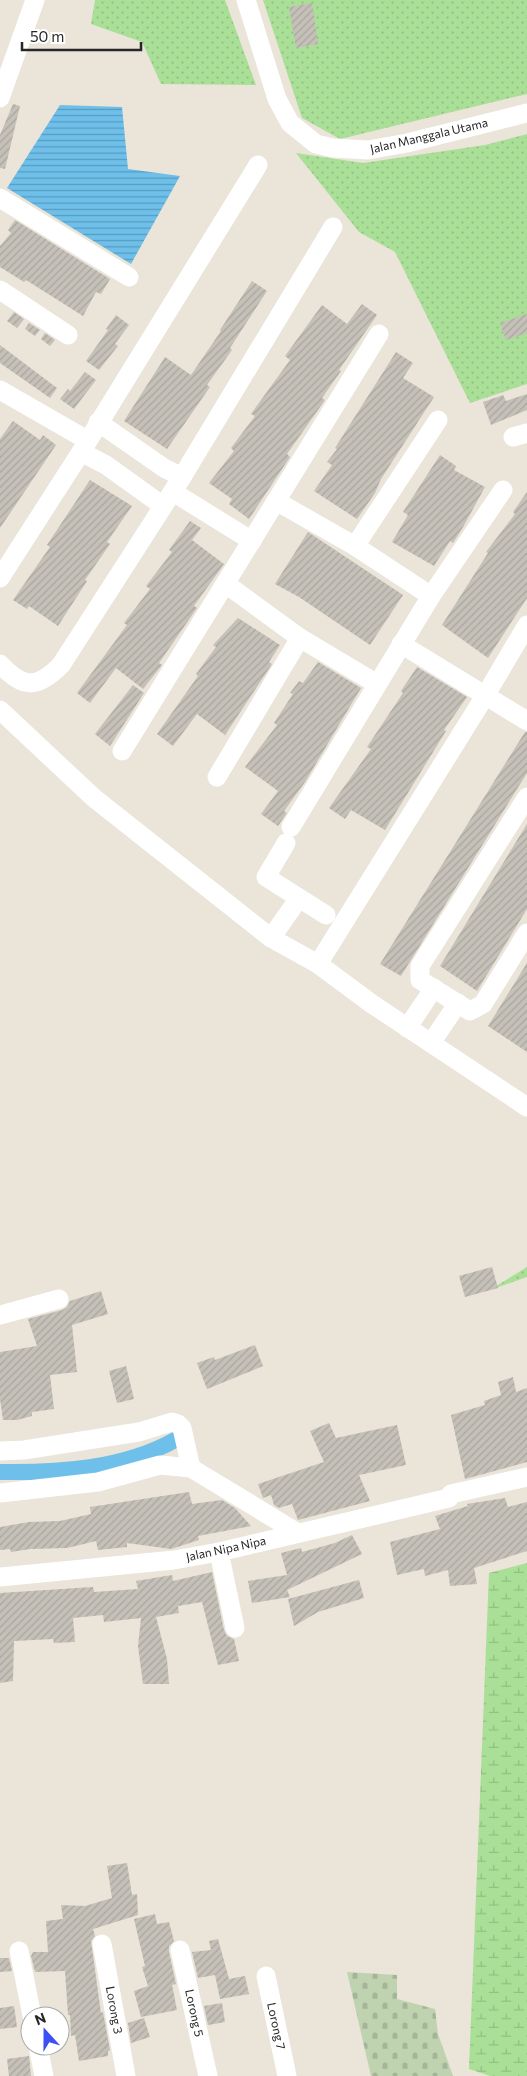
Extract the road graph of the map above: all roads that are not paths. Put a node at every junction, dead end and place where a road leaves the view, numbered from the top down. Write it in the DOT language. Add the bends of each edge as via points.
graph roads {
  1 [pos="35,0"];
  2 [pos="246,0"];
  3 [pos="0,98"];
  4 [pos="527,113"];
  5 [pos="258,164"];
  6 [pos="0,198"];
  7 [pos="333,227"];
  8 [pos="129,277"];
  9 [pos="0,290"];
  10 [pos="379,334"];
  11 [pos="68,335"];
  12 [pos="1,393"];
  13 [pos="438,420"];
  14 [pos="98,422"];
  15 [pos="84,446"];
  16 [pos="502,490"];
  17 [pos="172,492"];
  18 [pos="276,500"];
  19 [pos="252,541"];
  20 [pos="355,546"];
  21 [pos="0,578"];
  22 [pos="226,584"];
  23 [pos="431,596"];
  24 [pos="527,625"];
  25 [pos="300,638"];
  26 [pos="401,644"];
  27 [pos="1,668"];
  28 [pos="377,684"];
  29 [pos="486,696"];
  30 [pos="0,710"];
  31 [pos="527,721"];
  32 [pos="122,751"];
  33 [pos="217,777"];
  34 [pos="527,797"];
  35 [pos="299,898"];
  36 [pos="326,915"];
  37 [pos="527,933"];
  38 [pos="272,938"];
  39 [pos="318,964"];
  40 [pos="434,988"];
  41 [pos="458,1003"];
  42 [pos="408,1028"];
  43 [pos="431,1043"];
  44 [pos="527,1107"];
  45 [pos="59,1299"];
  46 [pos="0,1315"];
  47 [pos="0,1451"];
  48 [pos="191,1468"];
  49 [pos="527,1477"];
  50 [pos="0,1493"];
  51 [pos="298,1533"];
  52 [pos="219,1552"];
  53 [pos="0,1577"];
  54 [pos="234,1628"];
  55 [pos="102,1944"];
  56 [pos="180,1950"];
  57 [pos="19,1951"];
  58 [pos="266,1976"];
  59 [pos="30,2006"];
  60 [pos="40,2056"];
  61 [pos="44,2076"];
  62 [pos="126,2076"];
  63 [pos="208,2076"];
  64 [pos="287,2076"];
  1 -- 3 [label="street"];
  2 -- 4 [label="street, Jalan Manggala Utama" via="277,98 290,123 316,144 368,150"];
  5 -- 14 [label="street"];
  6 -- 8 [label="street"];
  7 -- 17 [label="street"];
  9 -- 11 [label="street"];
  10 -- 18 [label="street"];
  12 -- 15 [label="street"];
  13 -- 20 [label="street"];
  14 -- 15 [label="street"];
  14 -- 17 [label="street" via="164,468"];
  15 -- 17 [label="street" via="106,466"];
  15 -- 21 [label="street"];
  16 -- 23 [label="street"];
  17 -- 19 [label="street"];
  17 -- 27 [label="street" via="61,665 48,678 26,684"];
  18 -- 19 [label="street"];
  18 -- 20 [label="street"];
  19 -- 22 [label="street"];
  20 -- 23 [label="street"];
  22 -- 25 [label="street"];
  22 -- 32 [label="street"];
  23 -- 26 [label="street"];
  24 -- 29 [label="street"];
  25 -- 28 [label="street"];
  25 -- 33 [label="street"];
  26 -- 28 [label="street"];
  26 -- 29 [label="street"];
  28 -- 35 [label="street" via="266,877"];
  29 -- 31 [label="street"];
  29 -- 39 [label="street"];
  30 -- 38 [label="street" via="94,798"];
  34 -- 40 [label="street" via="420,966 420,980"];
  35 -- 36 [label="street"];
  35 -- 38 [label="street"];
  37 -- 41 [label="street" via="483,1004 470,1011"];
  38 -- 39 [label="street"];
  39 -- 42 [label="street"];
  40 -- 41 [label="street"];
  40 -- 42 [label="street"];
  41 -- 43 [label="street"];
  42 -- 43 [label="street"];
  43 -- 44 [label="street"];
  45 -- 46 [label="street"];
  47 -- 48 [label="street" via="139,1432 172,1422 178,1424 185,1436"];
  48 -- 50 [label="street" via="160,1465 98,1482"];
  48 -- 51 [label="street"];
  49 -- 51 [label="street, Jalan Nipa Nipa"];
  51 -- 52 [label="street, Jalan Nipa Nipa"];
  52 -- 53 [label="street, Jalan Nipa Nipa" via="141,1564"];
  52 -- 54 [label="street"];
  55 -- 62 [label="street, Lorong 3"];
  56 -- 63 [label="street, Lorong 5"];
  57 -- 59 [label="street"];
  58 -- 64 [label="street, Lorong 7"];
  60 -- 61 [label="street"];
}
